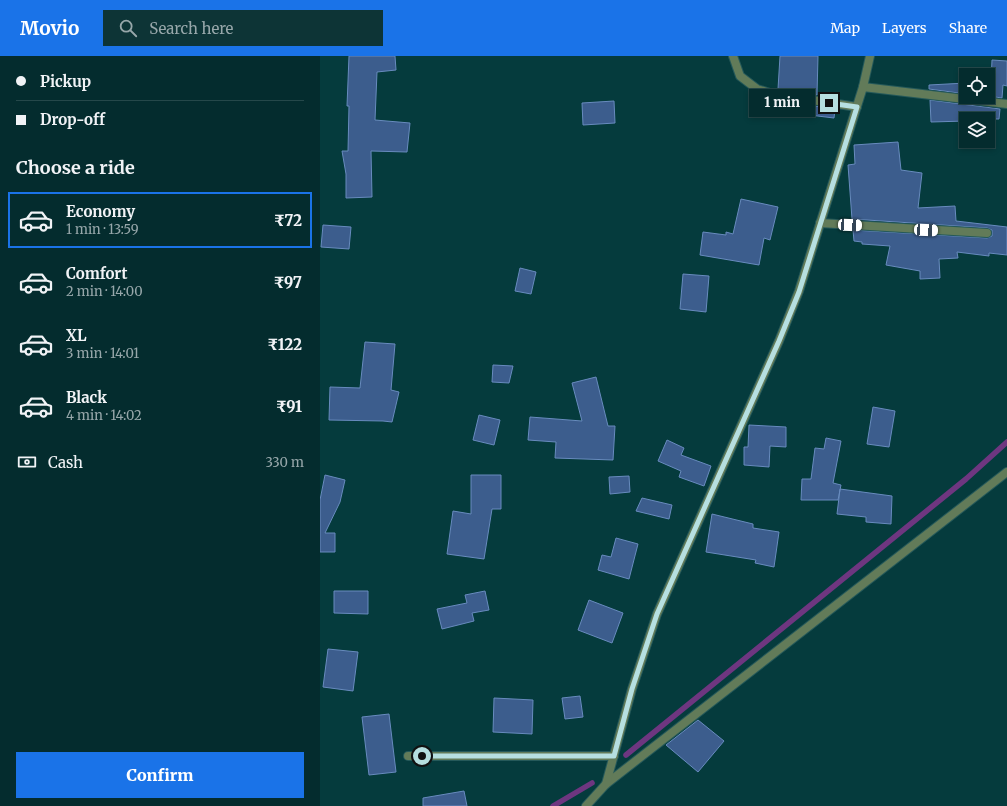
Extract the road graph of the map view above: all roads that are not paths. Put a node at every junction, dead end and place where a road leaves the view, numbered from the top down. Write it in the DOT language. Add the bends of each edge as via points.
graph roads {
  1 [pos="733,56"];
  2 [pos="870,56"];
  3 [pos="863,88"];
  4 [pos="1007,104"];
  5 [pos="857,107"];
  6 [pos="820,223"];
  7 [pos="987,233"];
  8 [pos="1007,472"];
  9 [pos="408,756"];
  10 [pos="614,756"];
  11 [pos="606,784"];
  12 [pos="587,806"];
  1 -- 5 [label="street" via="740,76 757,89 773,94"];
  2 -- 3 [label="street"];
  3 -- 4 [label="street"];
  3 -- 5 [label="street"];
  5 -- 6 [label="street"];
  6 -- 7 [label="street"];
  6 -- 10 [label="street" via="799,292 779,341 657,614 632,689"];
  8 -- 11 [label="street"];
  9 -- 10 [label="street"];
  10 -- 11 [label="street"];
  11 -- 12 [label="street"];
}
